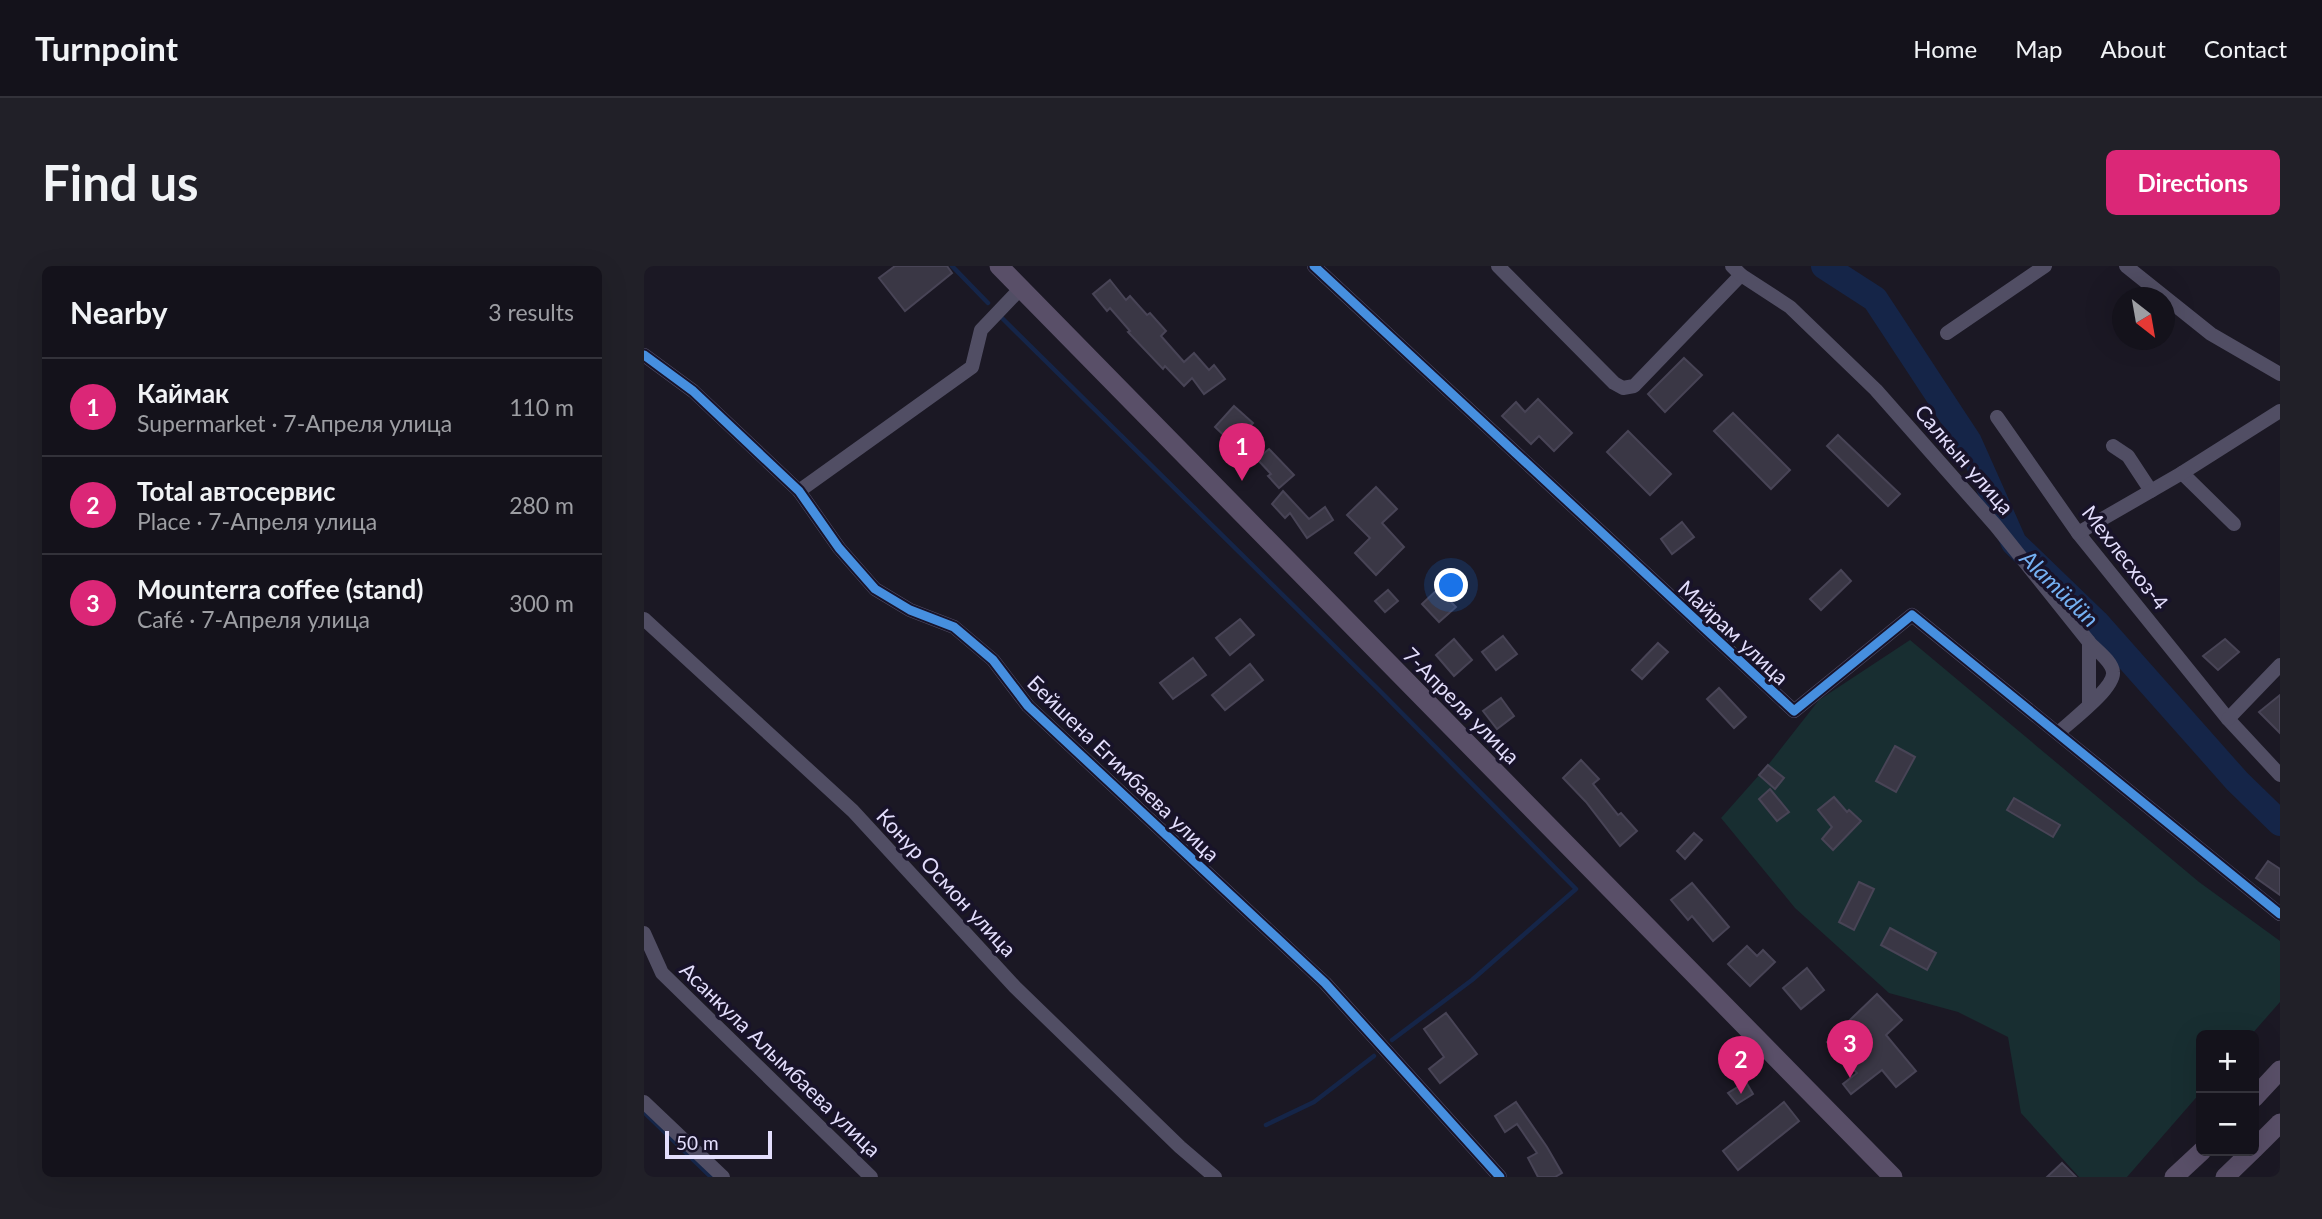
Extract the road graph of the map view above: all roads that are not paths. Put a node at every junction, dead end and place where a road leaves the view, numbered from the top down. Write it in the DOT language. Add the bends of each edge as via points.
graph roads {
  1 [pos="999,266"];
  2 [pos="1314,266"];
  3 [pos="1498,266"];
  4 [pos="2045,266"];
  5 [pos="2126,266"];
  6 [pos="1736,271"];
  7 [pos="1021,288"];
  8 [pos="1947,333"];
  9 [pos="644,355"];
  10 [pos="2280,374"];
  11 [pos="2280,411"];
  12 [pos="1997,417"];
  13 [pos="2113,446"];
  14 [pos="2182,473"];
  15 [pos="799,491"];
  16 [pos="2151,491"];
  17 [pos="2234,524"];
  18 [pos="2078,533"];
  19 [pos="644,619"];
  20 [pos="2089,642"];
  21 [pos="2280,665"];
  22 [pos="2089,704"];
  23 [pos="2228,719"];
  24 [pos="2058,733"];
  25 [pos="2280,775"];
  26 [pos="2280,914"];
  27 [pos="644,933"];
  28 [pos="2280,1070"];
  29 [pos="2259,1093"];
  30 [pos="644,1102"];
  31 [pos="2280,1123"];
  32 [pos="2259,1144"];
  33 [pos="2197,1156"];
  34 [pos="2247,1156"];
  35 [pos="723,1177"];
  36 [pos="871,1177"];
  37 [pos="1214,1177"];
  38 [pos="1500,1177"];
  39 [pos="1894,1177"];
  40 [pos="2175,1177"];
  41 [pos="2225,1177"];
  1 -- 7 [label="main road, 7-Апреля улица"];
  2 -- 24 [label="street, Майрам улица" via="1794,711 1912,615"];
  3 -- 6 [label="street" via="1623,388 1634,386"];
  4 -- 8 [label="street"];
  5 -- 10 [label="street" via="2211,334"];
  6 -- 20 [label="street, Салкын улица" via="1790,307 1876,390 1996,526"];
  7 -- 15 [label="street" via="981,330 972,367"];
  7 -- 39 [label="main road, 7-Апреля улица"];
  9 -- 15 [label="street, Бейшена Егимбаева улица" via="693,391"];
  11 -- 14 [label="street"];
  12 -- 18 [label="street, Мехлесхоз-4"];
  13 -- 16 [label="street" via="2128,456"];
  14 -- 16 [label="street"];
  14 -- 17 [label="street"];
  15 -- 38 [label="street, Бейшена Егимбаева улица" via="875,589 910,610 954,627 993,660 1028,706 1325,983"];
  16 -- 18 [label="street"];
  18 -- 23 [label="street, Мехлесхоз-4"];
  19 -- 37 [label="street, Конур Осмон улица" via="853,811 1015,987"];
  20 -- 22 [label="street"];
  20 -- 22 [label="street, Салкын улица" via="2114,670 2113,682"];
  21 -- 23 [label="street"];
  22 -- 24 [label="street, Салкын улица"];
  23 -- 25 [label="street, Мехлесхоз-4"];
  24 -- 26 [label="street, Майрам улица"];
  27 -- 36 [label="street, Асанкула Алымбаева улица" via="662,973"];
  28 -- 29 [label="main road"];
  30 -- 35 [label="street"];
  31 -- 32 [label="main road"];
  33 -- 40 [label="main road"];
  34 -- 41 [label="main road"];
}
